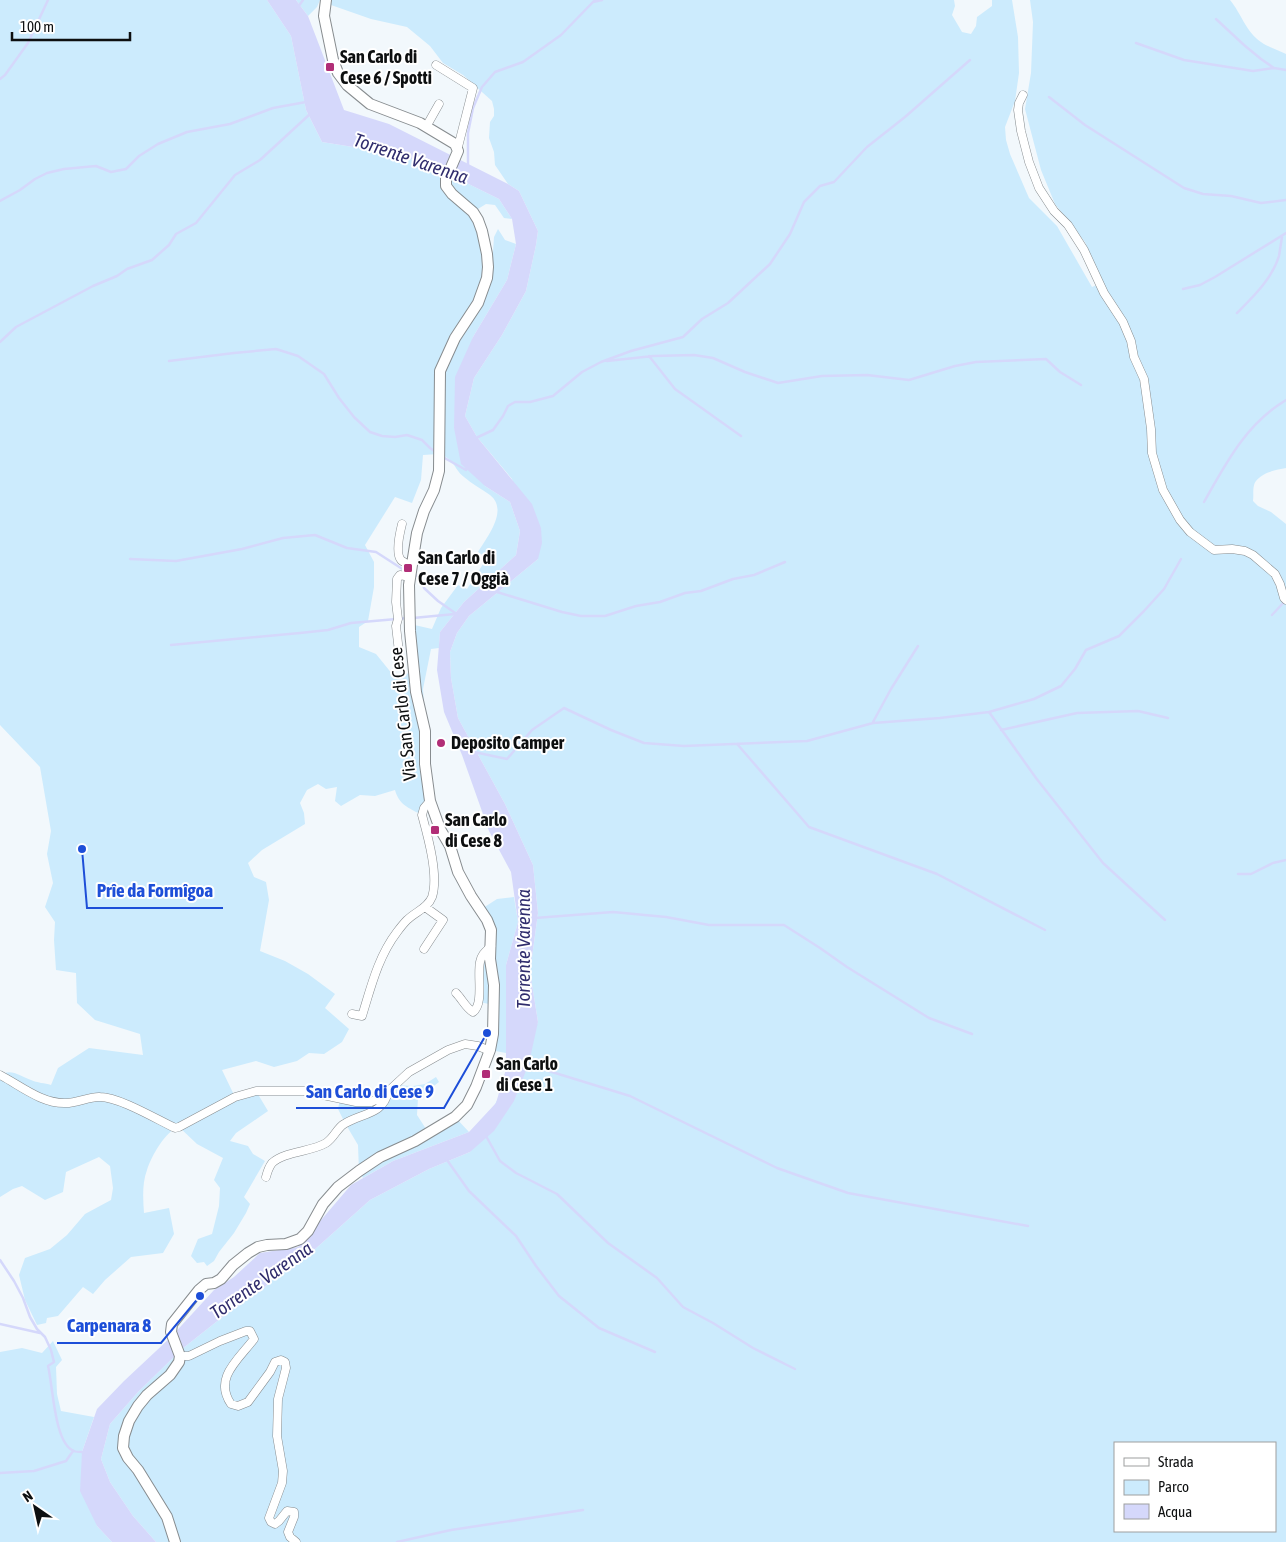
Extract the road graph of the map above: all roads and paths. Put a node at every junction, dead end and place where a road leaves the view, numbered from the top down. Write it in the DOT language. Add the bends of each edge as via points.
graph roads {
  1 [pos="326,0"];
  2 [pos="436,64"];
  3 [pos="1023,95"];
  4 [pos="440,104"];
  5 [pos="426,127"];
  6 [pos="458,149"];
  7 [pos="402,524"];
  8 [pos="411,566"];
  9 [pos="410,577"];
  10 [pos="1286,600"];
  11 [pos="399,652"];
  12 [pos="430,800"];
  13 [pos="425,907"];
  14 [pos="490,946"];
  15 [pos="424,949"];
  16 [pos="456,993"];
  17 [pos="352,1014"];
  18 [pos="490,1051"];
  19 [pos="0,1075"];
  20 [pos="388,1091"];
  21 [pos="266,1177"];
  22 [pos="182,1355"];
  23 [pos="175,1542"];
  24 [pos="296,1542"];
  1 -- 5 [label="street" via="324,16 338,62 338,73 346,84 370,104"];
  2 -- 6 [label="street" via="473,88"];
  3 -- 10 [label="street" via="1018,110 1021,131 1039,188 1084,250 1131,341 1134,358 1144,379 1152,453 1163,490 1190,532 1214,550 1245,551 1253,556 1275,574"];
  4 -- 5 [label="street"];
  5 -- 6 [label="street"];
  6 -- 8 [label="street, Via San Carlo di Cese" via="446,186 478,220 487,254 487,278 478,303 455,338 440,371 439,471 417,533"];
  7 -- 8 [label="street" via="398,553 401,560"];
  8 -- 9 [label="street, Via San Carlo di Cese"];
  9 -- 11 [label="street, Via San Carlo di Cese" via="400,575 397,579"];
  9 -- 12 [label="street, Via San Carlo di Cese" via="413,671 425,731"];
  12 -- 13 [label="street" via="422,815 430,846 434,886 432,899"];
  12 -- 14 [label="street, Via San Carlo di Cese" via="458,872 487,920"];
  13 -- 15 [label="street" via="443,920"];
  13 -- 17 [label="street" via="396,933 378,964 362,1016"];
  14 -- 16 [label="street" via="480,962 476,1010 470,1011"];
  14 -- 18 [label="street, Via San Carlo di Cese" via="494,986"];
  18 -- 20 [label="street" via="465,1044 448,1050 409,1072"];
  18 -- 22 [label="street, Via San Carlo di Cese" via="467,1105 455,1117 359,1170 328,1198 300,1239 258,1247 233,1265 221,1279 199,1290 172,1324"];
  19 -- 20 [label="street" via="46,1100 66,1103 99,1096 116,1100 175,1128 235,1097 256,1091 304,1090 356,1102 371,1102"];
  20 -- 21 [label="street" via="380,1108 344,1124 326,1143 280,1158 270,1165"];
  22 -- 23 [label="street" via="170,1375 138,1406 129,1421 123,1448 167,1517"];
  22 -- 24 [label="street" via="189,1356 250,1331 254,1339 230,1367 224,1389 230,1404 238,1406 248,1402 275,1362 285,1362 278,1399 282,1483 269,1518 275,1524 287,1511 294,1512 288,1532"];
}
